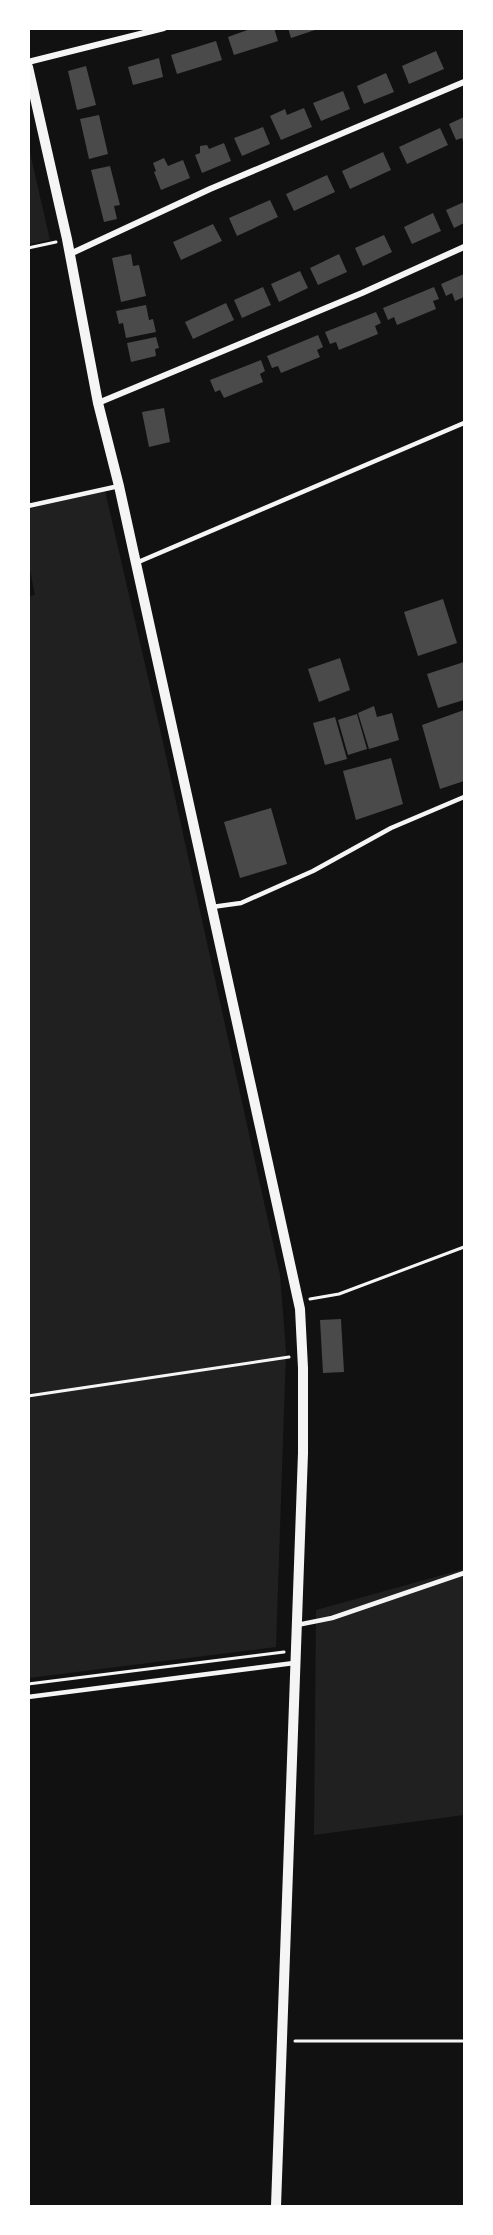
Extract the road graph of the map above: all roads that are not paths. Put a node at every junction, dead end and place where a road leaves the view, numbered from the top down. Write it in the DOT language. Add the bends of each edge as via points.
graph roads {
  1 [pos="164,28"];
  2 [pos="28,62"];
  3 [pos="28,68"];
  4 [pos="465,82"];
  5 [pos="465,247"];
  6 [pos="70,254"];
  7 [pos="98,403"];
  8 [pos="465,423"];
  9 [pos="119,486"];
  10 [pos="28,506"];
  11 [pos="136,563"];
  12 [pos="465,797"];
  13 [pos="212,907"];
  14 [pos="465,1574"];
  15 [pos="297,1625"];
  16 [pos="294,1663"];
  17 [pos="28,1697"];
  18 [pos="276,2206"];
  1 -- 2 [label="street"];
  3 -- 6 [label="street"];
  4 -- 6 [label="street" via="210,189"];
  5 -- 7 [label="street"];
  6 -- 7 [label="street"];
  7 -- 9 [label="street"];
  8 -- 11 [label="lane"];
  9 -- 10 [label="lane"];
  9 -- 11 [label="street"];
  11 -- 13 [label="street"];
  12 -- 13 [label="lane" via="391,828 313,871 241,903"];
  13 -- 15 [label="street" via="299,1302 303,1453"];
  14 -- 15 [label="lane" via="332,1618"];
  15 -- 16 [label="street"];
  16 -- 17 [label="lane"];
  16 -- 18 [label="street"];
}
